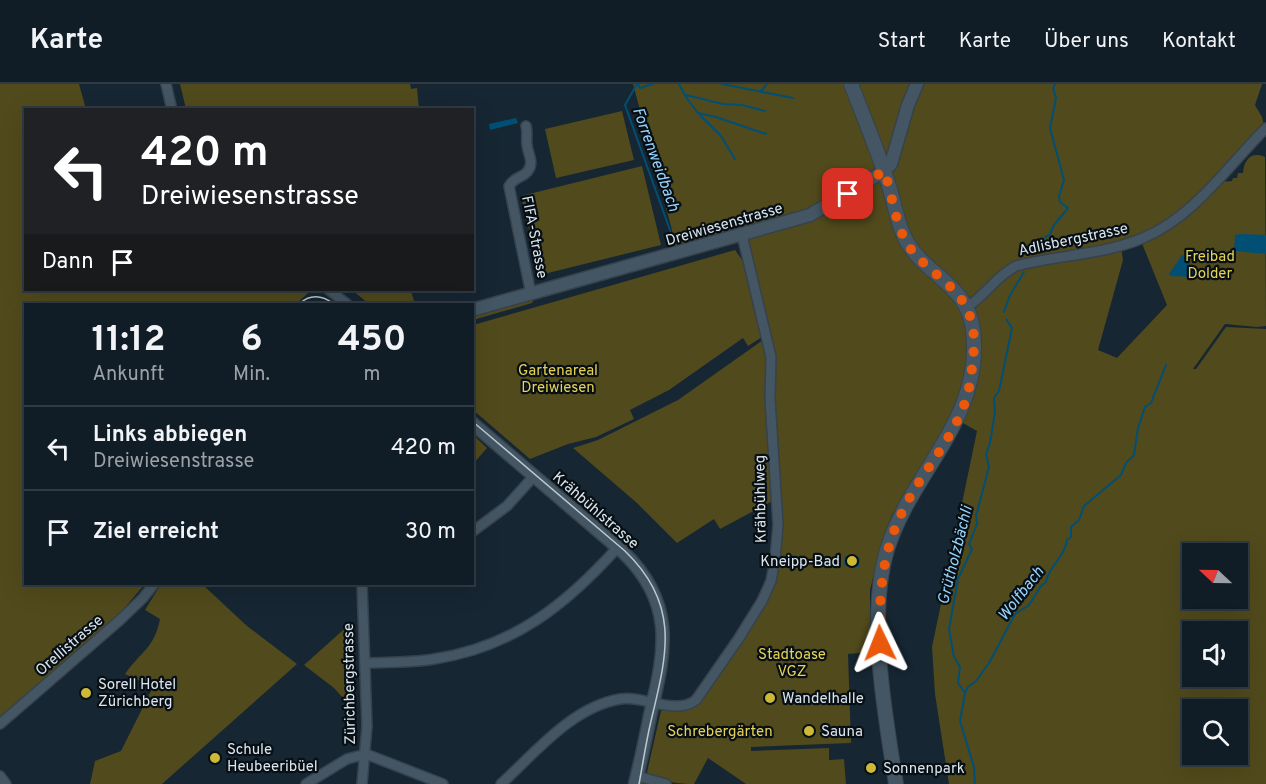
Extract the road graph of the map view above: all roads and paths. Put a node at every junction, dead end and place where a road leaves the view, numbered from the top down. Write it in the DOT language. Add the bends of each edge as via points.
graph roads {
  1 [pos="166,84"];
  2 [pos="850,84"];
  3 [pos="917,84"];
  4 [pos="172,108"];
  5 [pos="526,126"];
  6 [pos="1266,128"];
  7 [pos="884,171"];
  8 [pos="742,235"];
  9 [pos="330,291"];
  10 [pos="531,294"];
  11 [pos="346,303"];
  12 [pos="966,307"];
  13 [pos="474,309"];
  14 [pos="474,425"];
  15 [pos="534,476"];
  16 [pos="474,531"];
  17 [pos="618,547"];
  18 [pos="153,585"];
  19 [pos="362,585"];
  20 [pos="365,663"];
  21 [pos="654,702"];
  22 [pos="0,724"];
  23 [pos="366,754"];
  24 [pos="0,776"];
  25 [pos="636,780"];
  26 [pos="6,784"];
  27 [pos="306,784"];
  28 [pos="362,784"];
  29 [pos="443,784"];
  30 [pos="501,784"];
  31 [pos="666,784"];
  32 [pos="896,784"];
  1 -- 4 [label="street"];
  2 -- 7 [label="main road"];
  3 -- 7 [label="street" via="893,160"];
  5 -- 10 [label="street, FIFA-Strasse" via="530,170 509,186"];
  6 -- 12 [label="street, Adlisbergstrasse" via="1193,204 1160,229 1120,246 1016,266"];
  7 -- 8 [label="street, Dreiwiesenstrasse" via="810,215"];
  7 -- 12 [label="main road" via="907,243 946,280"];
  8 -- 10 [label="street, Dreiwiesenstrasse"];
  8 -- 21 [label="street, Krähbühlweg" via="771,357 778,525 771,581 739,638 696,700 679,707"];
  9 -- 11 [label="street"];
  10 -- 13 [label="street, Dreiwiesenstrasse"];
  12 -- 32 [label="main road" via="974,348 964,405 903,510 889,543 882,574 882,686"];
  14 -- 15 [label="street, Krähbühlstrasse"];
  15 -- 16 [label="street" via="507,506"];
  15 -- 17 [label="street, Krähbühlstrasse"];
  17 -- 20 [label="street" via="560,605 502,639 432,660"];
  17 -- 21 [label="street, Krähbühlstrasse" via="646,579 662,618 664,654"];
  18 -- 22 [label="street, Orellistrasse" via="120,620"];
  19 -- 20 [label="street, Zürichbergstrasse"];
  20 -- 23 [label="street, Zürichbergstrasse"];
  21 -- 25 [label="street, Krähbühlstrasse"];
  21 -- 30 [label="street, Krähbühlweg" via="622,699 581,714"];
  23 -- 27 [label="street" via="347,759"];
  23 -- 28 [label="street, Zürichbergstrasse"];
  23 -- 29 [label="street"];
  24 -- 26 [label="street"];
  25 -- 31 [label="street"];
}
